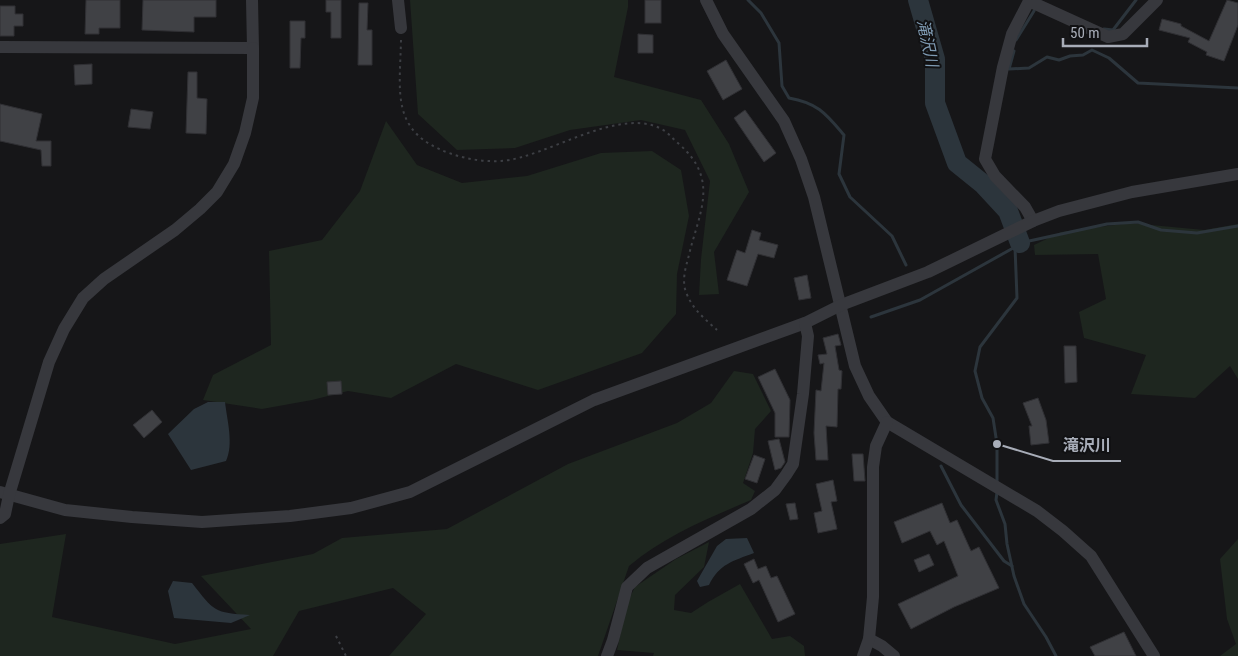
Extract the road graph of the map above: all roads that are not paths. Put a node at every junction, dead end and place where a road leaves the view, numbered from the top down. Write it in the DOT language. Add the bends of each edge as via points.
graph roads {
  1 [pos="252,0"];
  2 [pos="398,0"];
  3 [pos="706,0"];
  4 [pos="1029,0"];
  5 [pos="1157,0"];
  6 [pos="402,28"];
  7 [pos="0,47"];
  8 [pos="253,48"];
  9 [pos="1238,174"];
  10 [pos="1033,221"];
  11 [pos="841,306"];
  12 [pos="805,323"];
  13 [pos="887,422"];
  14 [pos="4,494"];
  15 [pos="0,518"];
  16 [pos="869,639"];
  17 [pos="607,656"];
  18 [pos="863,656"];
  19 [pos="894,656"];
  20 [pos="1154,656"];
  1 -- 8 [label="street"];
  2 -- 6 [label="street"];
  3 -- 11 [label="street" via="723,34 784,121 802,159"];
  4 -- 5 [label="street" via="1108,37 1123,34"];
  4 -- 10 [label="street" via="1012,34 985,159"];
  7 -- 8 [label="street"];
  8 -- 14 [label="street" via="253,98 246,134 234,164 217,192 200,209 83,298 49,362 29,432"];
  9 -- 10 [label="street" via="1132,192"];
  10 -- 11 [label="street" via="928,272"];
  11 -- 12 [label="street"];
  11 -- 13 [label="street" via="855,366 869,396"];
  12 -- 14 [label="street" via="594,400 410,492 351,508 202,522 65,510"];
  12 -- 17 [label="street" via="808,336 793,464 775,490 751,509 647,568 627,587"];
  13 -- 16 [label="street" via="876,446 873,467 874,597"];
  13 -- 20 [label="street" via="1036,511 1063,531 1091,556"];
  14 -- 15 [label="street" via="5,514"];
  16 -- 18 [label="street"];
  16 -- 19 [label="street"];
}
